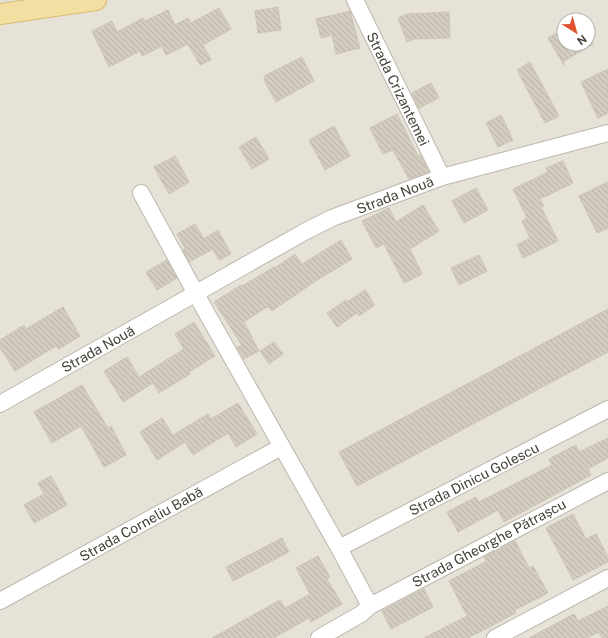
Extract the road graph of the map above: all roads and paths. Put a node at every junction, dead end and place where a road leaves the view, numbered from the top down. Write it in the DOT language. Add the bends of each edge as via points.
graph roads {
  1 [pos="96,0"];
  2 [pos="355,0"];
  3 [pos="0,14"];
  4 [pos="608,133"];
  5 [pos="442,177"];
  6 [pos="141,193"];
  7 [pos="196,294"];
  8 [pos="0,404"];
  9 [pos="608,409"];
  10 [pos="281,447"];
  11 [pos="608,481"];
  12 [pos="339,548"];
  13 [pos="608,578"];
  14 [pos="0,601"];
  15 [pos="370,606"];
  16 [pos="319,638"];
  17 [pos="495,638"];
  1 -- 3 [label="main road"];
  2 -- 5 [label="street, Strada Crizantemei"];
  4 -- 5 [label="street, Strada Nouă"];
  5 -- 7 [label="street, Strada Nouă" via="332,218"];
  6 -- 7 [label="street"];
  7 -- 8 [label="street, Strada Nouă"];
  7 -- 10 [label="street"];
  9 -- 12 [label="street, Strada Dinicu Golescu"];
  10 -- 12 [label="street"];
  10 -- 14 [label="street, Strada Corneliu Babă"];
  11 -- 15 [label="street, Strada Gheorghe Pătrașcu"];
  12 -- 15 [label="street"];
  13 -- 17 [label="street"];
  15 -- 16 [label="street, Strada Gheorghe Pătrașcu"];
}
